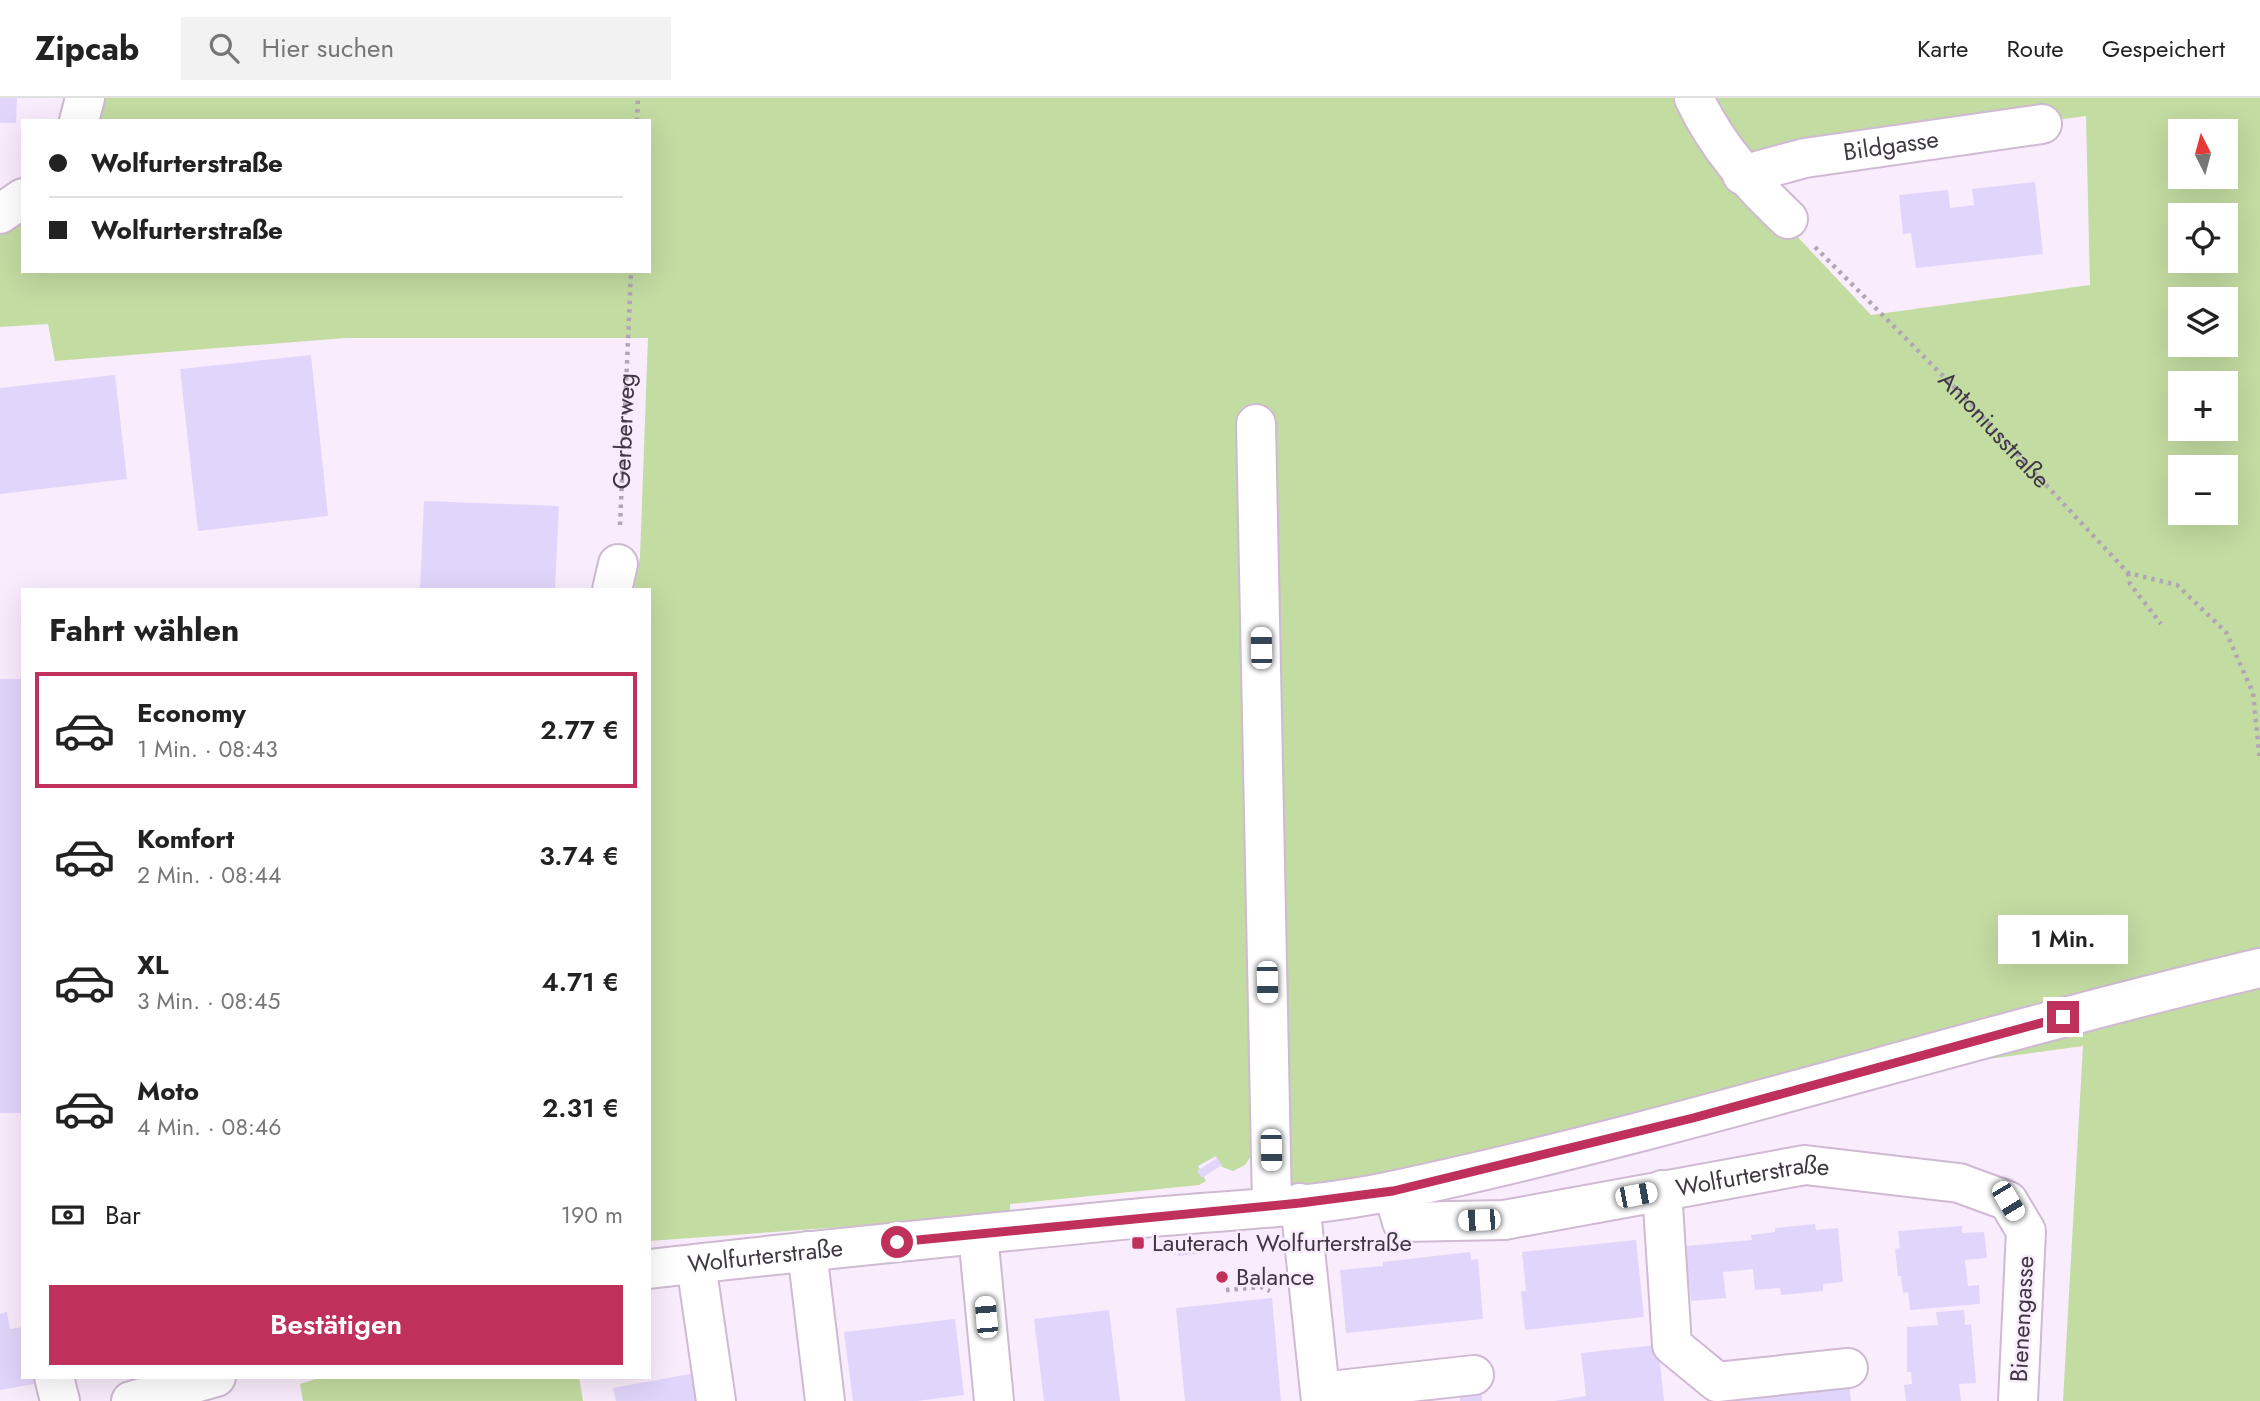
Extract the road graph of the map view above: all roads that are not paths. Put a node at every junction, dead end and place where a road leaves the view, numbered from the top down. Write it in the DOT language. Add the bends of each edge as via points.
graph roads {
  1 [pos="85,98"];
  2 [pos="1694,98"];
  3 [pos="80,119"];
  4 [pos="2042,124"];
  5 [pos="1742,175"];
  6 [pos="21,199"];
  7 [pos="0,214"];
  8 [pos="1788,219"];
  9 [pos="1256,424"];
  10 [pos="2260,968"];
  11 [pos="1662,1190"];
  12 [pos="1393,1191"];
  13 [pos="2008,1201"];
  14 [pos="1286,1205"];
  15 [pos="978,1234"];
  16 [pos="807,1251"];
  17 [pos="696,1264"];
  18 [pos="651,1269"];
  19 [pos="1848,1368"];
  20 [pos="1474,1375"];
  21 [pos="54,1379"];
  22 [pos="209,1379"];
  23 [pos="1321,1397"];
  24 [pos="60,1401"];
  25 [pos="131,1401"];
  26 [pos="716,1401"];
  27 [pos="825,1401"];
  28 [pos="994,1401"];
  29 [pos="2018,1401"];
  1 -- 3 [label="street"];
  2 -- 5 [label="street" via="1711,134"];
  4 -- 5 [label="street, Bildgasse" via="1805,158"];
  5 -- 8 [label="street"];
  6 -- 7 [label="street"];
  9 -- 14 [label="street"];
  10 -- 12 [label="street, Wolfurterstraße" via="1693,1118"];
  11 -- 12 [label="street, Wolfurterstraße" via="1504,1220 1402,1222"];
  11 -- 13 [label="street, Wolfurterstraße" via="1805,1165 1959,1183"];
  11 -- 19 [label="street" via="1672,1345 1717,1382"];
  12 -- 14 [label="street, Wolfurterstraße"];
  13 -- 29 [label="street, Bienengasse" via="2026,1231"];
  14 -- 15 [label="street, Wolfurterstraße"];
  14 -- 23 [label="street"];
  15 -- 16 [label="street, Wolfurterstraße"];
  15 -- 28 [label="street"];
  16 -- 17 [label="street, Wolfurterstraße"];
  16 -- 27 [label="street"];
  17 -- 18 [label="street, Wolfurterstraße"];
  17 -- 26 [label="street"];
  20 -- 23 [label="street"];
  21 -- 24 [label="street"];
  22 -- 25 [label="street"];
}
